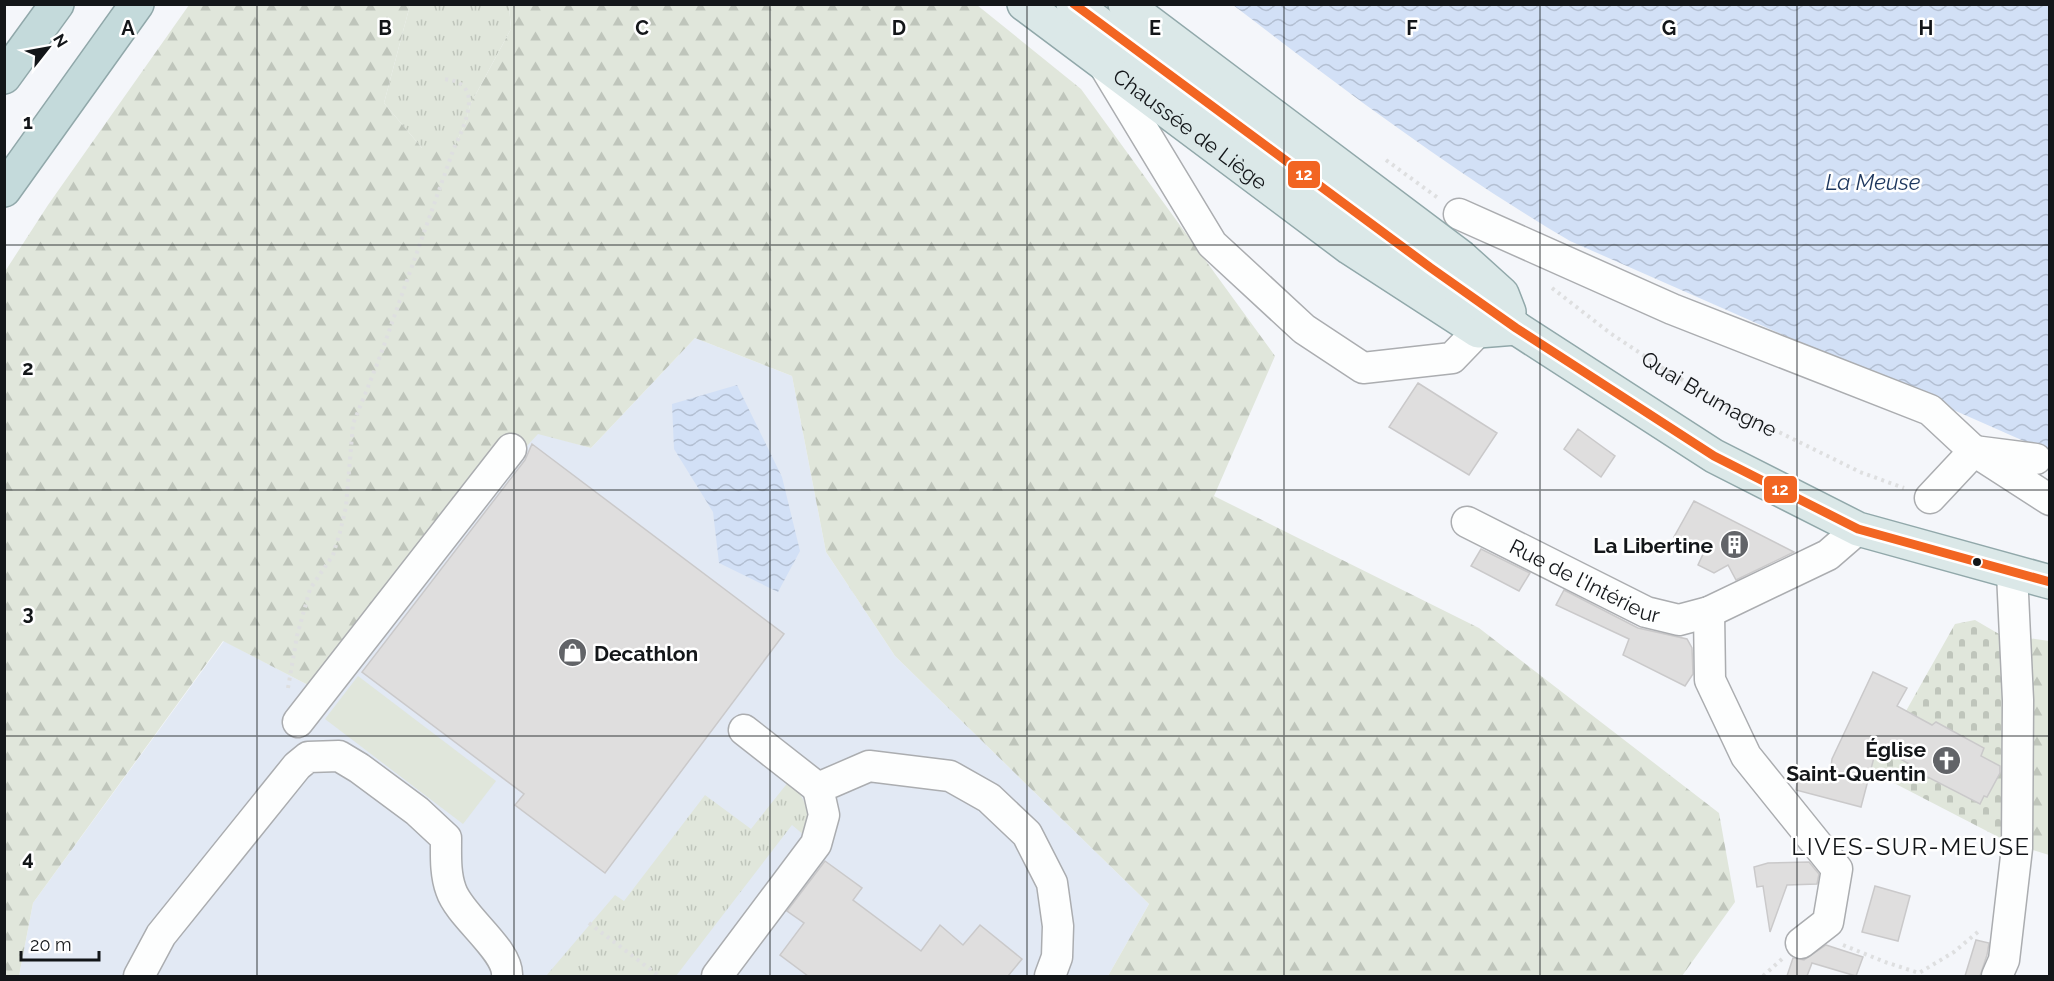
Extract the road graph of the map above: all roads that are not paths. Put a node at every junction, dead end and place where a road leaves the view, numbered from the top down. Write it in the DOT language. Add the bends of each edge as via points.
graph roads {
  1 [pos="57,4"];
  2 [pos="137,4"];
  3 [pos="1024,4"];
  4 [pos="1073,4"];
  5 [pos="1125,4"];
  6 [pos="1103,64"];
  7 [pos="10,68"];
  8 [pos="4,190"];
  9 [pos="1459,214"];
  10 [pos="1516,328"];
  11 [pos="1478,331"];
  12 [pos="511,449"];
  13 [pos="1974,451"];
  14 [pos="2036,459"];
  15 [pos="1930,498"];
  16 [pos="2049,500"];
  17 [pos="1467,522"];
  18 [pos="1858,529"];
  19 [pos="2012,573"];
  20 [pos="2049,582"];
  21 [pos="1708,612"];
  22 [pos="298,722"];
  23 [pos="744,730"];
  24 [pos="818,788"];
  25 [pos="1808,938"];
  26 [pos="139,976"];
  27 [pos="507,976"];
  28 [pos="717,976"];
  29 [pos="1050,976"];
  30 [pos="1997,976"];
  1 -- 7 [label="highway"];
  2 -- 8 [label="highway"];
  3 -- 6 [label="main road, Chaussée de Liège"];
  4 -- 10 [label="main road, Chaussée de Liège"];
  5 -- 10 [label="main road" via="1461,257 1502,294"];
  6 -- 11 [label="main road, Chaussée de Liège" via="1350,248"];
  6 -- 11 [label="street" via="1212,243 1304,329 1363,368 1452,358"];
  9 -- 13 [label="street" via="1672,309 1930,410"];
  10 -- 11 [label="main road"];
  10 -- 18 [label="main road, Chaussée de Liège" via="1714,456"];
  12 -- 22 [label="street"];
  13 -- 14 [label="street"];
  13 -- 15 [label="street"];
  13 -- 16 [label="street"];
  17 -- 21 [label="street, Rue de l'Intérieur" via="1646,612 1679,620"];
  18 -- 19 [label="main road, Chaussée de Liège"];
  18 -- 21 [label="street, Rue de l'Intérieur" via="1828,555"];
  19 -- 20 [label="main road, Chaussée de Liège"];
  19 -- 30 [label="street" via="2018,700 2017,848 2004,960"];
  21 -- 25 [label="street" via="1710,680 1746,756 1837,869 1828,922"];
  23 -- 24 [label="street"];
  24 -- 28 [label="street" via="824,815 816,844"];
  24 -- 29 [label="street" via="869,766 950,776 989,798 1027,834 1052,883 1058,926 1057,957"];
  26 -- 27 [label="street" via="161,935 297,766 308,757 323,755 339,756 359,768 446,838 450,890 497,951"];
}
